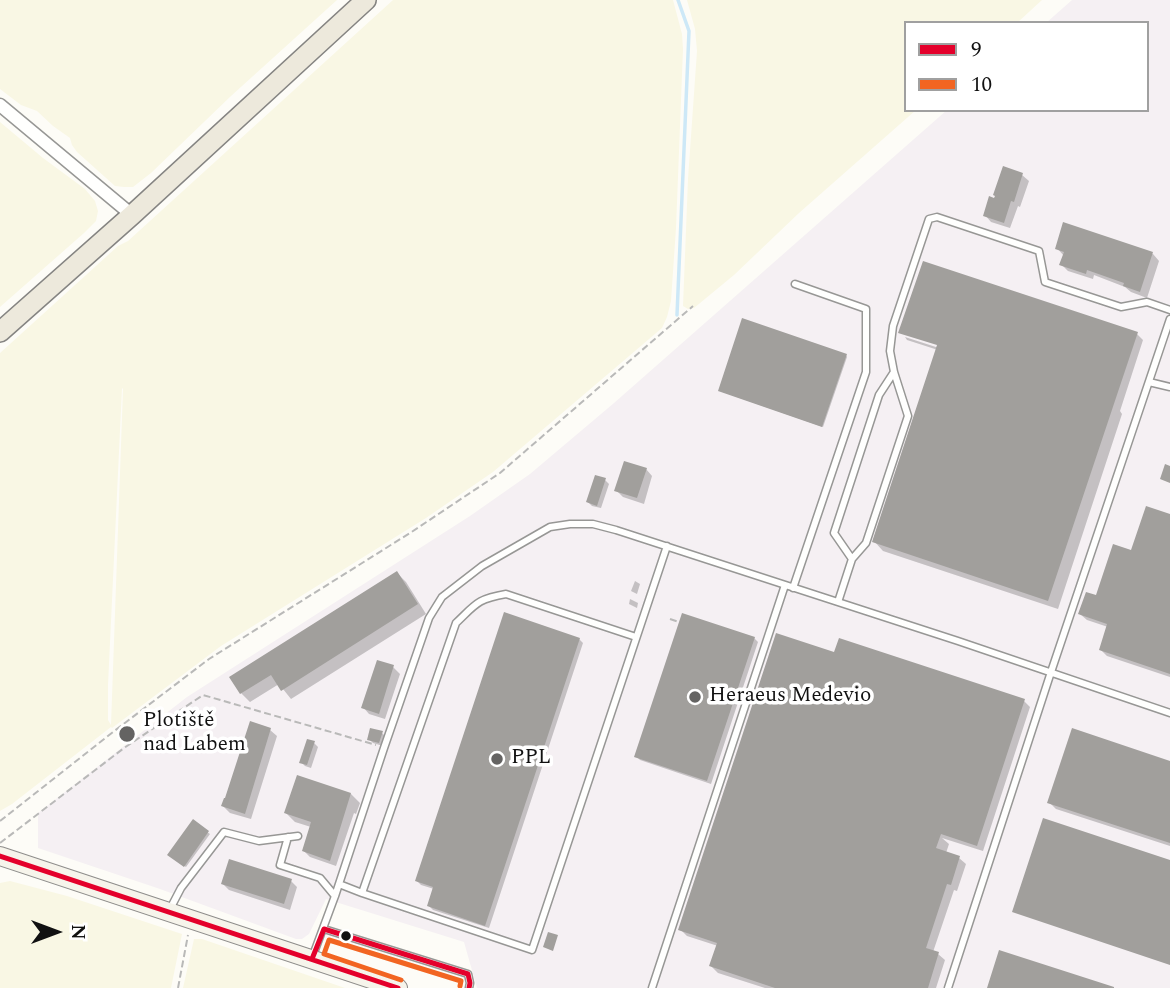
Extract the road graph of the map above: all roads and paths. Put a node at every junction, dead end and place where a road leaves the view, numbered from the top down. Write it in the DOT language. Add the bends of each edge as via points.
graph roads {
  1 [pos="366,0"];
  2 [pos="0,105"];
  3 [pos="132,215"];
  4 [pos="795,284"];
  5 [pos="693,306"];
  6 [pos="1170,310"];
  7 [pos="1170,319"];
  8 [pos="0,332"];
  9 [pos="894,372"];
  10 [pos="1149,382"];
  11 [pos="1170,387"];
  12 [pos="667,546"];
  13 [pos="852,559"];
  14 [pos="785,585"];
  15 [pos="793,588"];
  16 [pos="838,602"];
  17 [pos="670,619"];
  18 [pos="679,622"];
  19 [pos="636,638"];
  20 [pos="1051,672"];
  21 [pos="1170,713"];
  22 [pos="384,748"];
  23 [pos="0,821"];
  24 [pos="299,836"];
  25 [pos="288,837"];
  26 [pos="0,843"];
  27 [pos="0,856"];
  28 [pos="340,884"];
  29 [pos="362,892"];
  30 [pos="335,896"];
  31 [pos="168,912"];
  32 [pos="193,920"];
  33 [pos="324,929"];
  34 [pos="312,959"];
  35 [pos="178,988"];
  36 [pos="398,988"];
  37 [pos="469,988"];
  38 [pos="652,988"];
  39 [pos="948,988"];
  1 -- 3 [label="main road"];
  2 -- 3 [label="street"];
  3 -- 8 [label="main road"];
  4 -- 15 [label="lane" via="866,309 866,372"];
  5 -- 23 [label="path" via="500,473 203,663"];
  6 -- 9 [label="lane" via="1147,302 1121,307 1045,282 1039,251 937,217 929,219 893,326 890,351"];
  7 -- 10 [label="lane"];
  9 -- 13 [label="lane" via="908,416 866,543"];
  9 -- 13 [label="lane" via="879,396 834,533"];
  10 -- 11 [label="lane"];
  10 -- 20 [label="lane"];
  12 -- 14 [label="lane"];
  12 -- 19 [label="lane"];
  12 -- 22 [label="lane" via="593,524 570,524 550,527 482,566 442,597 429,618"];
  13 -- 16 [label="lane"];
  14 -- 15 [label="lane"];
  14 -- 38 [label="lane"];
  15 -- 16 [label="lane"];
  16 -- 20 [label="lane"];
  17 -- 18 [label="path"];
  19 -- 29 [label="lane" via="506,594 478,602 456,623"];
  19 -- 29 [label="lane" via="532,950"];
  20 -- 21 [label="lane"];
  20 -- 39 [label="lane"];
  22 -- 26 [label="path" via="203,695 124,748"];
  22 -- 28 [label="lane"];
  24 -- 25 [label="lane"];
  25 -- 30 [label="lane" via="280,865 320,878"];
  25 -- 31 [label="lane" via="259,841 223,832"];
  27 -- 31 [label="main road"];
  28 -- 29 [label="lane"];
  28 -- 30 [label="lane"];
  30 -- 33 [label="lane"];
  31 -- 32 [label="main road"];
  32 -- 34 [label="main road"];
  32 -- 35 [label="path"];
  33 -- 34 [label="lane"];
  33 -- 37 [label="lane" via="468,974"];
  34 -- 36 [label="main road"];
}
